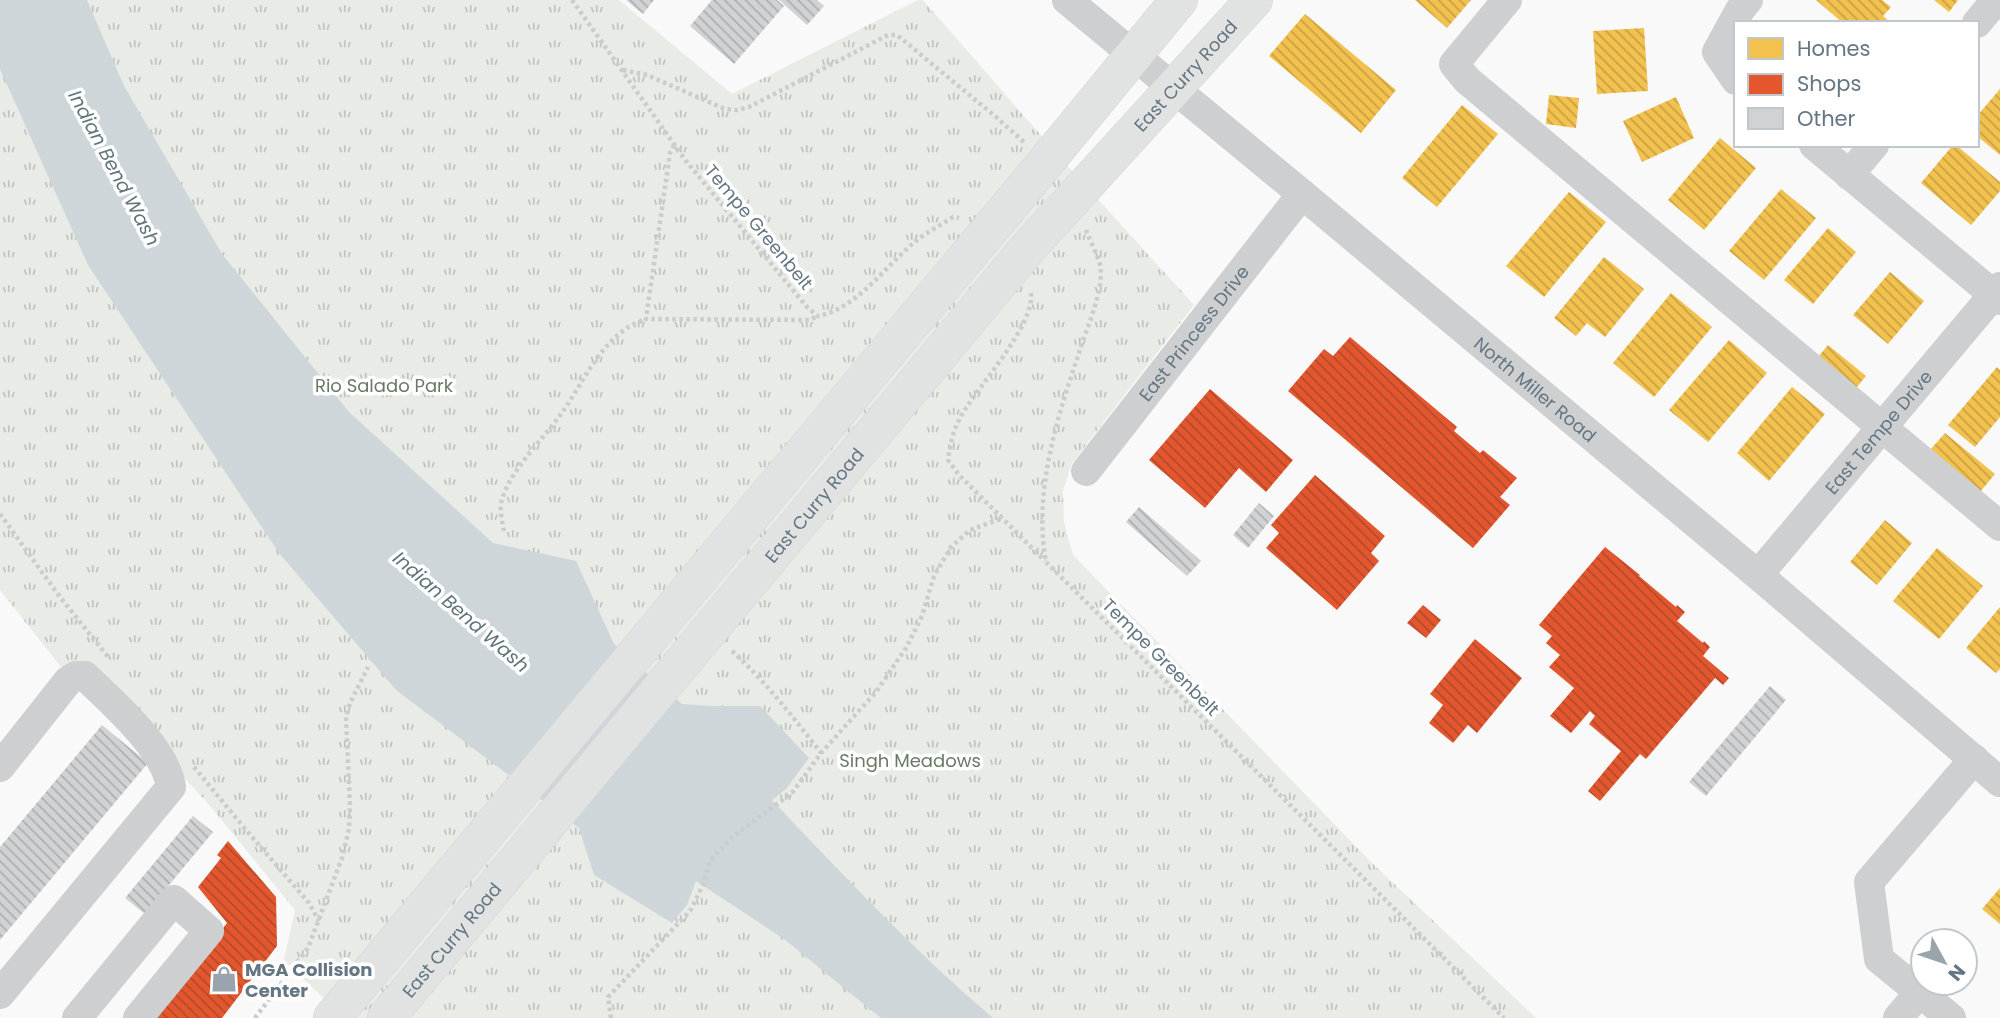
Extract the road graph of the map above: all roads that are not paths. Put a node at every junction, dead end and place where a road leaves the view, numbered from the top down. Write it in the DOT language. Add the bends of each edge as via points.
graph roads {
  1 [pos="1067,0"];
  2 [pos="1179,0"];
  3 [pos="1254,0"];
  4 [pos="1507,0"];
  5 [pos="1748,0"];
  6 [pos="1996,0"];
  7 [pos="1979,21"];
  8 [pos="1133,55"];
  9 [pos="1734,77"];
  10 [pos="1172,88"];
  11 [pos="1816,147"];
  12 [pos="1872,147"];
  13 [pos="1849,175"];
  14 [pos="1302,194"];
  15 [pos="1998,294"];
  16 [pos="1882,428"];
  17 [pos="1086,471"];
  18 [pos="2000,526"];
  19 [pos="1758,575"];
  20 [pos="1974,760"];
  21 [pos="0,767"];
  22 [pos="2000,782"];
  23 [pos="1909,983"];
  24 [pos="0,994"];
  25 [pos="1916,997"];
  26 [pos="1926,997"];
  27 [pos="77,1018"];
  28 [pos="138,1018"];
  29 [pos="332,1018"];
  30 [pos="386,1018"];
  31 [pos="1898,1018"];
  32 [pos="1951,1018"];
  1 -- 8 [label="street, North Miller Road"];
  2 -- 8 [label="main road"];
  3 -- 10 [label="main road, East Curry Road"];
  4 -- 16 [label="street" via="1454,64 1467,80"];
  5 -- 9 [label="street" via="1717,52"];
  6 -- 7 [label="street"];
  8 -- 10 [label="street, North Miller Road"];
  8 -- 29 [label="main road"];
  10 -- 14 [label="street, North Miller Road"];
  10 -- 30 [label="main road, East Curry Road" via="1029,247"];
  11 -- 13 [label="street"];
  12 -- 13 [label="street"];
  13 -- 15 [label="street"];
  14 -- 17 [label="street, East Princess Drive"];
  14 -- 19 [label="street, North Miller Road"];
  15 -- 16 [label="street, East Tempe Drive"];
  16 -- 18 [label="street"];
  16 -- 19 [label="street, East Tempe Drive"];
  19 -- 20 [label="street, North Miller Road"];
  20 -- 22 [label="street, North Miller Road"];
  20 -- 23 [label="street" via="1869,882 1879,959"];
  21 -- 24 [label="street" via="68,681 85,677 131,721 156,753 169,774 171,788"];
  25 -- 31 [label="street"];
  26 -- 32 [label="street"];
  27 -- 28 [label="street" via="174,900 209,931"];
}
